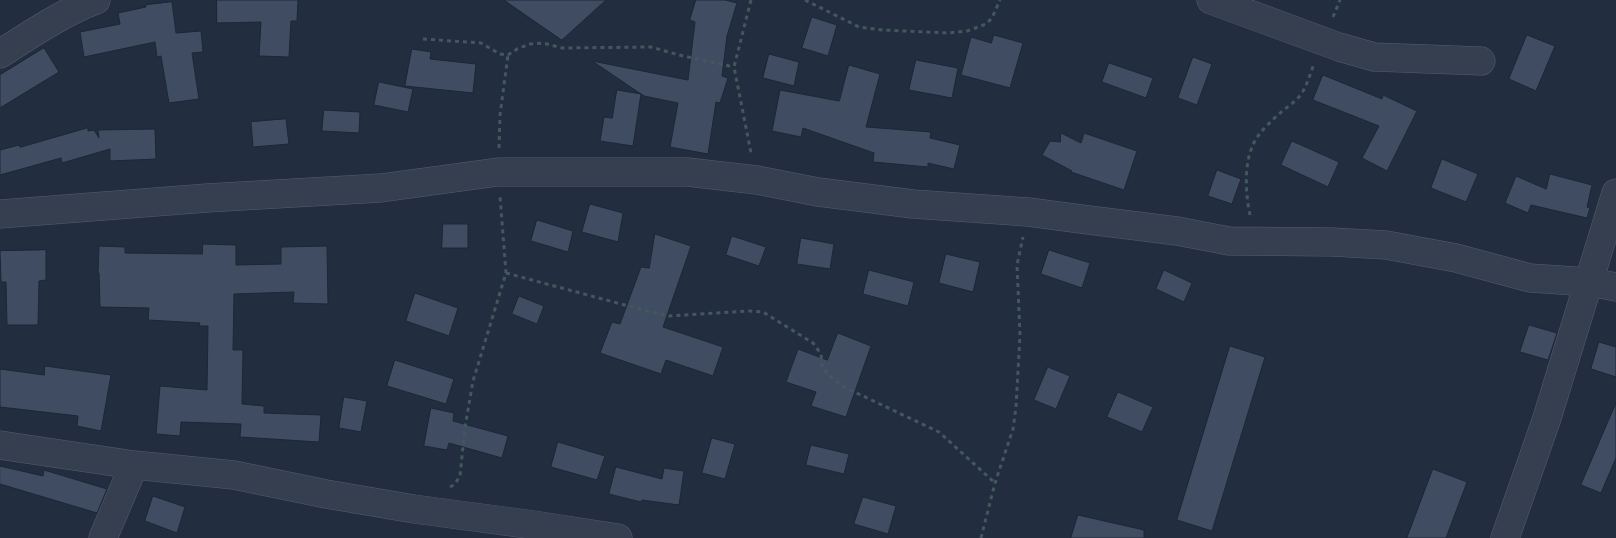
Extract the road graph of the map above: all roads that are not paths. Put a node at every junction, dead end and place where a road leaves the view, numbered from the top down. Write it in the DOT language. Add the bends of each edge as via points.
graph roads {
  1 [pos="96,0"];
  2 [pos="1214,0"];
  3 [pos="0,54"];
  4 [pos="1481,61"];
  5 [pos="1616,193"];
  6 [pos="0,214"];
  7 [pos="1590,282"];
  8 [pos="1616,287"];
  9 [pos="0,445"];
  10 [pos="134,465"];
  11 [pos="103,538"];
  12 [pos="618,538"];
  13 [pos="1505,538"];
  1 -- 3 [label="street" via="48,23"];
  2 -- 4 [label="street" via="1374,57"];
  5 -- 7 [label="street"];
  6 -- 7 [label="street" via="381,188 498,172 687,172 894,202 1028,212 1229,241 1386,245 1456,258 1530,278"];
  7 -- 8 [label="street"];
  7 -- 13 [label="street"];
  9 -- 10 [label="street"];
  10 -- 11 [label="street"];
  10 -- 12 [label="street" via="234,476 414,509"];
}
